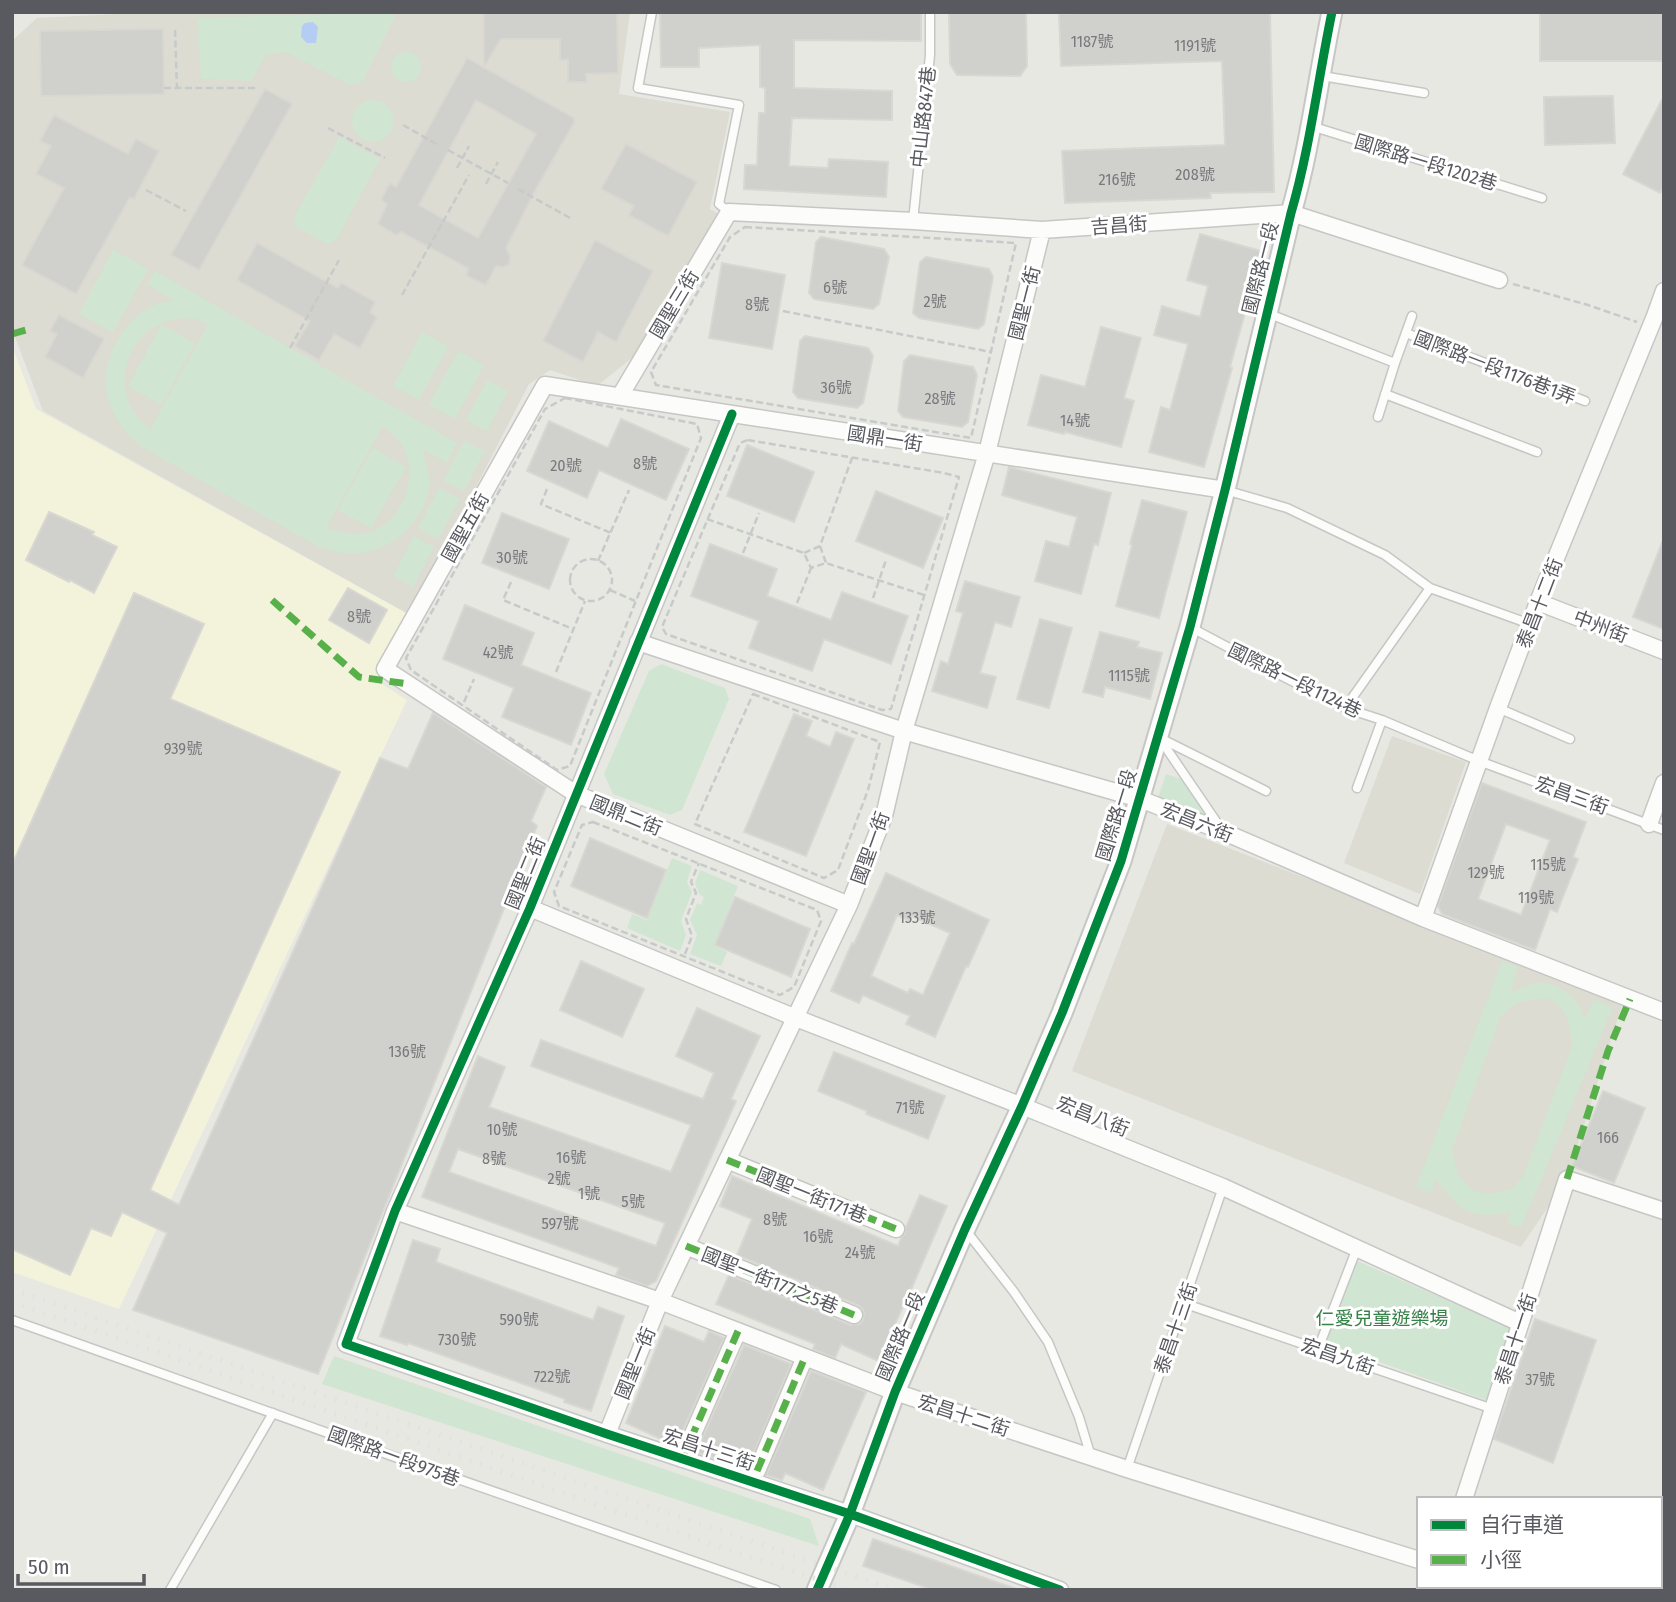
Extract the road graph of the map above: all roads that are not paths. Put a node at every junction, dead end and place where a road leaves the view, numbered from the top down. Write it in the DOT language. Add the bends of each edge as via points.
graph roads {
  1 [pos="652,12"];
  2 [pos="930,12"];
  3 [pos="1332,12"];
  4 [pos="1319,75"];
  5 [pos="1424,93"];
  6 [pos="1311,126"];
  7 [pos="1542,198"];
  8 [pos="729,212"];
  9 [pos="1291,213"];
  10 [pos="913,221"];
  11 [pos="1042,230"];
  12 [pos="1499,280"];
  13 [pos="1664,291"];
  14 [pos="1267,313"];
  15 [pos="1412,316"];
  16 [pos="1657,321"];
  17 [pos="1406,333"];
  18 [pos="1395,363"];
  19 [pos="545,385"];
  20 [pos="1385,394"];
  21 [pos="620,396"];
  22 [pos="1585,401"];
  23 [pos="732,414"];
  24 [pos="1378,417"];
  25 [pos="1537,452"];
  26 [pos="987,453"];
  27 [pos="1224,491"];
  28 [pos="1430,588"];
  29 [pos="1538,602"];
  30 [pos="1530,624"];
  31 [pos="1190,626"];
  32 [pos="638,642"];
  33 [pos="1664,651"];
  34 [pos="386,669"];
  35 [pos="1345,708"];
  36 [pos="1498,708"];
  37 [pos="1382,720"];
  38 [pos="904,731"];
  39 [pos="1158,737"];
  40 [pos="1570,739"];
  41 [pos="1479,761"];
  42 [pos="1664,783"];
  43 [pos="1357,788"];
  44 [pos="1266,791"];
  45 [pos="576,794"];
  46 [pos="1140,800"];
  47 [pos="1656,827"];
  48 [pos="1224,832"];
  49 [pos="849,905"];
  50 [pos="530,908"];
  51 [pos="1423,918"];
  52 [pos="1664,1012"];
  53 [pos="796,1018"];
  54 [pos="1022,1106"];
  55 [pos="727,1160"];
  56 [pos="1223,1187"];
  57 [pos="395,1211"];
  58 [pos="1664,1211"];
  59 [pos="896,1229"];
  60 [pos="965,1229"];
  61 [pos="686,1246"];
  62 [pos="1357,1248"];
  63 [pos="660,1301"];
  64 [pos="1183,1303"];
  65 [pos="854,1315"];
  66 [pos="12,1320"];
  67 [pos="1520,1323"];
  68 [pos="738,1331"];
  69 [pos="346,1344"];
  70 [pos="1318,1349"];
  71 [pos="805,1357"];
  72 [pos="895,1392"];
  73 [pos="1493,1409"];
  74 [pos="273,1413"];
  75 [pos="607,1434"];
  76 [pos="1092,1457"];
  77 [pos="682,1459"];
  78 [pos="1127,1469"];
  79 [pos="757,1471"];
  80 [pos="1465,1497"];
  81 [pos="849,1514"];
  82 [pos="1417,1559"];
  83 [pos="170,1590"];
  84 [pos="776,1590"];
  85 [pos="817,1590"];
  86 [pos="1060,1590"];
  1 -- 8 [label="lane" via="638,88 739,105 719,204"];
  2 -- 10 [label="lane, 中山路847巷"];
  3 -- 4 [label="street, 國際路一段"];
  4 -- 5 [label="lane"];
  4 -- 6 [label="street, 國際路一段"];
  6 -- 7 [label="lane, 國際路一段1202巷"];
  6 -- 9 [label="street, 國際路一段"];
  8 -- 10 [label="street, 吉昌街"];
  8 -- 21 [label="street, 國聖三街"];
  9 -- 11 [label="street, 吉昌街"];
  9 -- 12 [label="street, 吉昌街"];
  9 -- 14 [label="street, 國際路一段"];
  10 -- 11 [label="street, 吉昌街"];
  11 -- 26 [label="street, 國聖一街"];
  13 -- 16 [label="street, 泰昌十二街"];
  14 -- 18 [label="lane"];
  14 -- 27 [label="street, 國際路一段"];
  15 -- 17 [label="lane"];
  16 -- 29 [label="street, 泰昌十二街"];
  17 -- 18 [label="lane"];
  17 -- 22 [label="lane, 國際路一段1176巷1弄"];
  18 -- 20 [label="lane"];
  19 -- 21 [label="street, 國鼎一街"];
  19 -- 34 [label="street, 國聖五街"];
  20 -- 24 [label="lane"];
  20 -- 25 [label="lane"];
  21 -- 23 [label="street, 國鼎一街"];
  23 -- 26 [label="street, 國鼎一街"];
  23 -- 32 [label="street, 國聖二街"];
  26 -- 27 [label="street, 國鼎一街"];
  26 -- 38 [label="street, 國聖一街"];
  27 -- 28 [label="lane" via="1287,508 1385,555"];
  27 -- 31 [label="street, 國際路一段"];
  28 -- 30 [label="lane"];
  28 -- 35 [label="lane"];
  29 -- 30 [label="street, 泰昌十二街"];
  29 -- 33 [label="street, 中州街"];
  30 -- 36 [label="street, 泰昌十二街"];
  31 -- 35 [label="lane, 國際路一段1124巷"];
  31 -- 39 [label="street, 國際路一段"];
  32 -- 38 [label="street, 宏昌六街"];
  32 -- 45 [label="street, 國聖二街"];
  34 -- 45 [label="street, 國鼎二街"];
  35 -- 37 [label="lane, 國際路一段1124巷"];
  36 -- 40 [label="lane"];
  36 -- 41 [label="street, 泰昌十二街"];
  37 -- 41 [label="lane, 國際路一段1124巷"];
  37 -- 43 [label="lane"];
  38 -- 46 [label="street, 宏昌六街"];
  38 -- 49 [label="street, 國聖一街" via="884,816"];
  39 -- 44 [label="lane"];
  39 -- 46 [label="street, 國際路一段"];
  39 -- 48 [label="lane"];
  41 -- 47 [label="lane, 宏昌三街"];
  41 -- 51 [label="street, 泰昌十二街"];
  42 -- 47 [label="street"];
  45 -- 49 [label="street, 國鼎二街"];
  45 -- 50 [label="street, 國聖二街"];
  46 -- 48 [label="street, 宏昌六街"];
  46 -- 54 [label="street, 國際路一段" via="1116,873"];
  48 -- 51 [label="street, 宏昌六街"];
  49 -- 53 [label="street, 國聖一街"];
  50 -- 53 [label="street, 宏昌八街"];
  50 -- 57 [label="street, 國聖二街"];
  51 -- 52 [label="street, 宏昌六街"];
  53 -- 54 [label="street, 宏昌八街"];
  53 -- 55 [label="street, 國聖一街"];
  54 -- 56 [label="street, 宏昌八街"];
  54 -- 60 [label="street, 國際路一段"];
  55 -- 59 [label="street, 國聖一街171巷"];
  55 -- 61 [label="street, 國聖一街"];
  56 -- 62 [label="street, 宏昌八街"];
  56 -- 64 [label="lane, 泰昌十三街"];
  57 -- 63 [label="street, 宏昌十二街"];
  57 -- 69 [label="street, 國聖二街"];
  58 -- 67 [label="street, 泰昌十一街" via="1567,1180"];
  60 -- 72 [label="street, 國際路一段"];
  60 -- 76 [label="lane" via="1048,1342"];
  61 -- 63 [label="street, 國聖一街"];
  61 -- 65 [label="street, 國聖一街177之5巷"];
  62 -- 67 [label="street, 宏昌八街"];
  62 -- 70 [label="lane"];
  63 -- 68 [label="street, 宏昌十二街"];
  63 -- 75 [label="street, 國聖一街"];
  64 -- 70 [label="lane, 宏昌九街"];
  64 -- 78 [label="lane, 泰昌十三街"];
  66 -- 74 [label="lane, 國際路一段975巷"];
  67 -- 73 [label="street, 泰昌十一街"];
  68 -- 71 [label="street, 宏昌十二街"];
  68 -- 77 [label="street"];
  69 -- 75 [label="street, 宏昌十三街"];
  70 -- 73 [label="lane, 宏昌九街"];
  71 -- 72 [label="street, 宏昌十二街"];
  71 -- 79 [label="street"];
  72 -- 76 [label="street, 宏昌十二街"];
  72 -- 81 [label="street, 國際路一段"];
  73 -- 80 [label="street, 泰昌十一街"];
  74 -- 83 [label="lane"];
  74 -- 84 [label="lane, 國際路一段975巷"];
  75 -- 77 [label="street, 宏昌十三街"];
  76 -- 78 [label="street, 宏昌十二街"];
  77 -- 81 [label="street, 宏昌十三街"];
  78 -- 82 [label="street, 宏昌十二街"];
  81 -- 85 [label="street, 國際路一段"];
  81 -- 86 [label="street, 宏昌十三街"];
}
